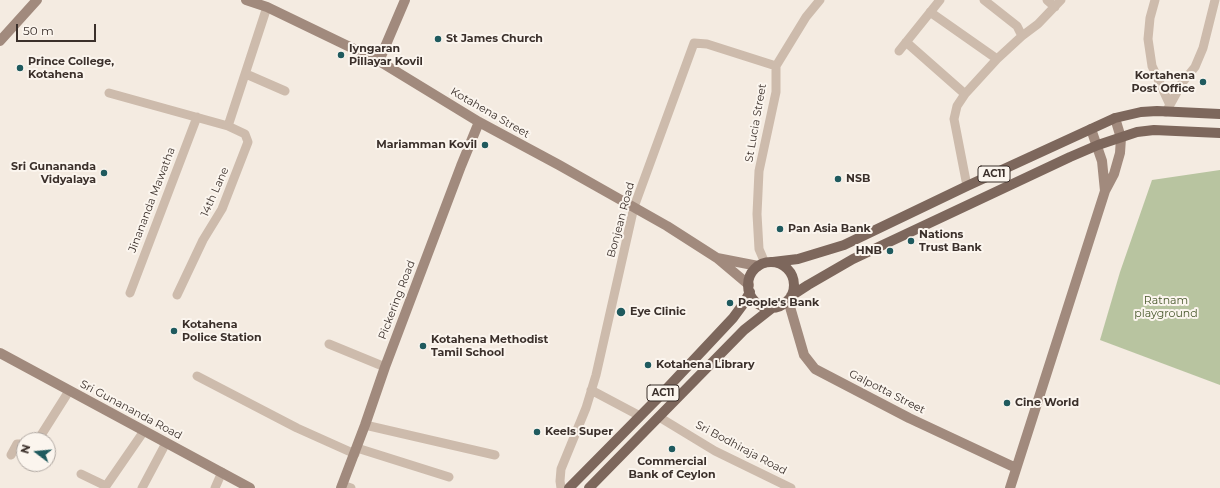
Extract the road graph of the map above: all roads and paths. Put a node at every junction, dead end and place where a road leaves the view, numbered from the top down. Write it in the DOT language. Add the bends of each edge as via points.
graph roads {
  1 [pos="37,0"];
  2 [pos="246,0"];
  3 [pos="405,0"];
  4 [pos="820,0"];
  5 [pos="940,0"];
  6 [pos="984,0"];
  7 [pos="1047,0"];
  8 [pos="1061,0"];
  9 [pos="1155,0"];
  10 [pos="1215,0"];
  11 [pos="267,7"];
  12 [pos="1055,7"];
  13 [pos="930,12"];
  14 [pos="1022,36"];
  15 [pos="0,41"];
  16 [pos="906,42"];
  17 [pos="899,51"];
  18 [pos="996,59"];
  19 [pos="379,61"];
  20 [pos="776,66"];
  21 [pos="246,74"];
  22 [pos="285,91"];
  23 [pos="109,93"];
  24 [pos="965,94"];
  25 [pos="1168,108"];
  26 [pos="1220,114"];
  27 [pos="197,117"];
  28 [pos="1115,118"];
  29 [pos="479,122"];
  30 [pos="228,126"];
  31 [pos="1091,129"];
  32 [pos="1220,133"];
  33 [pos="1121,138"];
  34 [pos="1098,145"];
  35 [pos="967,186"];
  36 [pos="1105,191"];
  37 [pos="634,207"];
  38 [pos="717,258"];
  39 [pos="765,264"];
  40 [pos="749,289"];
  41 [pos="130,293"];
  42 [pos="177,295"];
  43 [pos="790,298"];
  44 [pos="772,308"];
  45 [pos="329,344"];
  46 [pos="0,353"];
  47 [pos="384,367"];
  48 [pos="197,376"];
  49 [pos="69,390"];
  50 [pos="591,390"];
  51 [pos="640,416"];
  52 [pos="659,416"];
  53 [pos="365,425"];
  54 [pos="144,431"];
  55 [pos="43,432"];
  56 [pos="166,443"];
  57 [pos="16,447"];
  58 [pos="356,451"];
  59 [pos="11,455"];
  60 [pos="495,455"];
  61 [pos="1016,468"];
  62 [pos="222,472"];
  63 [pos="81,474"];
  64 [pos="449,477"];
  65 [pos="345,487"];
  66 [pos="142,488"];
  67 [pos="215,488"];
  68 [pos="250,488"];
  69 [pos="561,488"];
  70 [pos="568,488"];
  71 [pos="589,488"];
  72 [pos="791,488"];
  73 [pos="1010,488"];
  1 -- 15 [label="street"];
  2 -- 11 [label="street, Kotahena Street"];
  3 -- 19 [label="street"];
  4 -- 20 [label="street" via="806,17"];
  5 -- 13 [label="street"];
  6 -- 14 [label="street" via="1017,26"];
  7 -- 12 [label="street"];
  8 -- 12 [label="street"];
  9 -- 25 [label="street" via="1148,39 1152,66"];
  10 -- 25 [label="street" via="1203,48 1195,67 1182,83"];
  11 -- 19 [label="street, Kotahena Street"];
  11 -- 21 [label="street"];
  12 -- 14 [label="street"];
  13 -- 16 [label="street"];
  13 -- 18 [label="street"];
  14 -- 18 [label="street"];
  16 -- 17 [label="street"];
  16 -- 24 [label="street"];
  18 -- 24 [label="street"];
  19 -- 29 [label="street, Kotahena Street"];
  20 -- 37 [label="street, Bonjean Road" via="707,44 694,43"];
  20 -- 39 [label="street, St Lucia Street" via="776,92 760,171 757,214 759,249"];
  21 -- 22 [label="street"];
  21 -- 30 [label="street"];
  23 -- 27 [label="street"];
  24 -- 35 [label="street" via="957,106 954,119"];
  25 -- 26 [label="main road, AC11"];
  25 -- 28 [label="main road, AC11"];
  27 -- 30 [label="street"];
  27 -- 41 [label="street, Jinananda Mawatha"];
  28 -- 31 [label="main road, AC11"];
  28 -- 33 [label="street"];
  29 -- 37 [label="street, Kotahena Street"];
  29 -- 47 [label="street, Pickering Road"];
  30 -- 42 [label="street, 14th Lane" via="245,134 248,142 222,209 203,240"];
  31 -- 34 [label="street"];
  31 -- 35 [label="main road, AC11"];
  32 -- 33 [label="main road, AC11" via="1154,130 1137,132"];
  33 -- 34 [label="main road, AC11"];
  33 -- 36 [label="street" via="1114,174"];
  34 -- 36 [label="street"];
  34 -- 43 [label="main road, AC11" via="853,259 808,284"];
  35 -- 39 [label="main road, AC11" via="844,245 798,259"];
  36 -- 61 [label="street"];
  37 -- 38 [label="street, Kotahena Street"];
  37 -- 50 [label="street, Bonjean Road"];
  38 -- 39 [label="street, Kotahena Street"];
  38 -- 40 [label="street, Kotahena Street"];
  39 -- 40 [label="main road" via="753,272"];
  39 -- 43 [label="main road" via="780,264 787,268 794,281"];
  40 -- 44 [label="main road" via="759,304"];
  40 -- 51 [label="main road, AC11" via="744,303 733,318"];
  43 -- 44 [label="main road" via="784,304"];
  43 -- 61 [label="street, Galpotta Street" via="804,355 815,368 909,418"];
  44 -- 52 [label="main road, AC11" via="744,330"];
  45 -- 47 [label="street"];
  46 -- 49 [label="street, Sri Gunananda Road"];
  47 -- 53 [label="street, Pickering Road"];
  48 -- 58 [label="street" via="297,428"];
  49 -- 54 [label="street, Sri Gunananda Road"];
  49 -- 55 [label="street"];
  50 -- 51 [label="street"];
  50 -- 69 [label="street, Bonjean Road" via="561,469"];
  51 -- 70 [label="main road, AC11"];
  52 -- 71 [label="main road, AC11"];
  52 -- 72 [label="street, Sri Bodhiraja Road" via="715,451"];
  53 -- 58 [label="street, Pickering Road"];
  53 -- 60 [label="street"];
  54 -- 56 [label="street, Sri Gunananda Road"];
  54 -- 63 [label="street" via="106,486"];
  56 -- 62 [label="street, Sri Gunananda Road"];
  56 -- 66 [label="street"];
  57 -- 59 [label="street"];
  58 -- 64 [label="street"];
  58 -- 65 [label="street, Pickering Road"];
  61 -- 73 [label="street"];
  62 -- 67 [label="street"];
  62 -- 68 [label="street, Sri Gunananda Road"];
}
